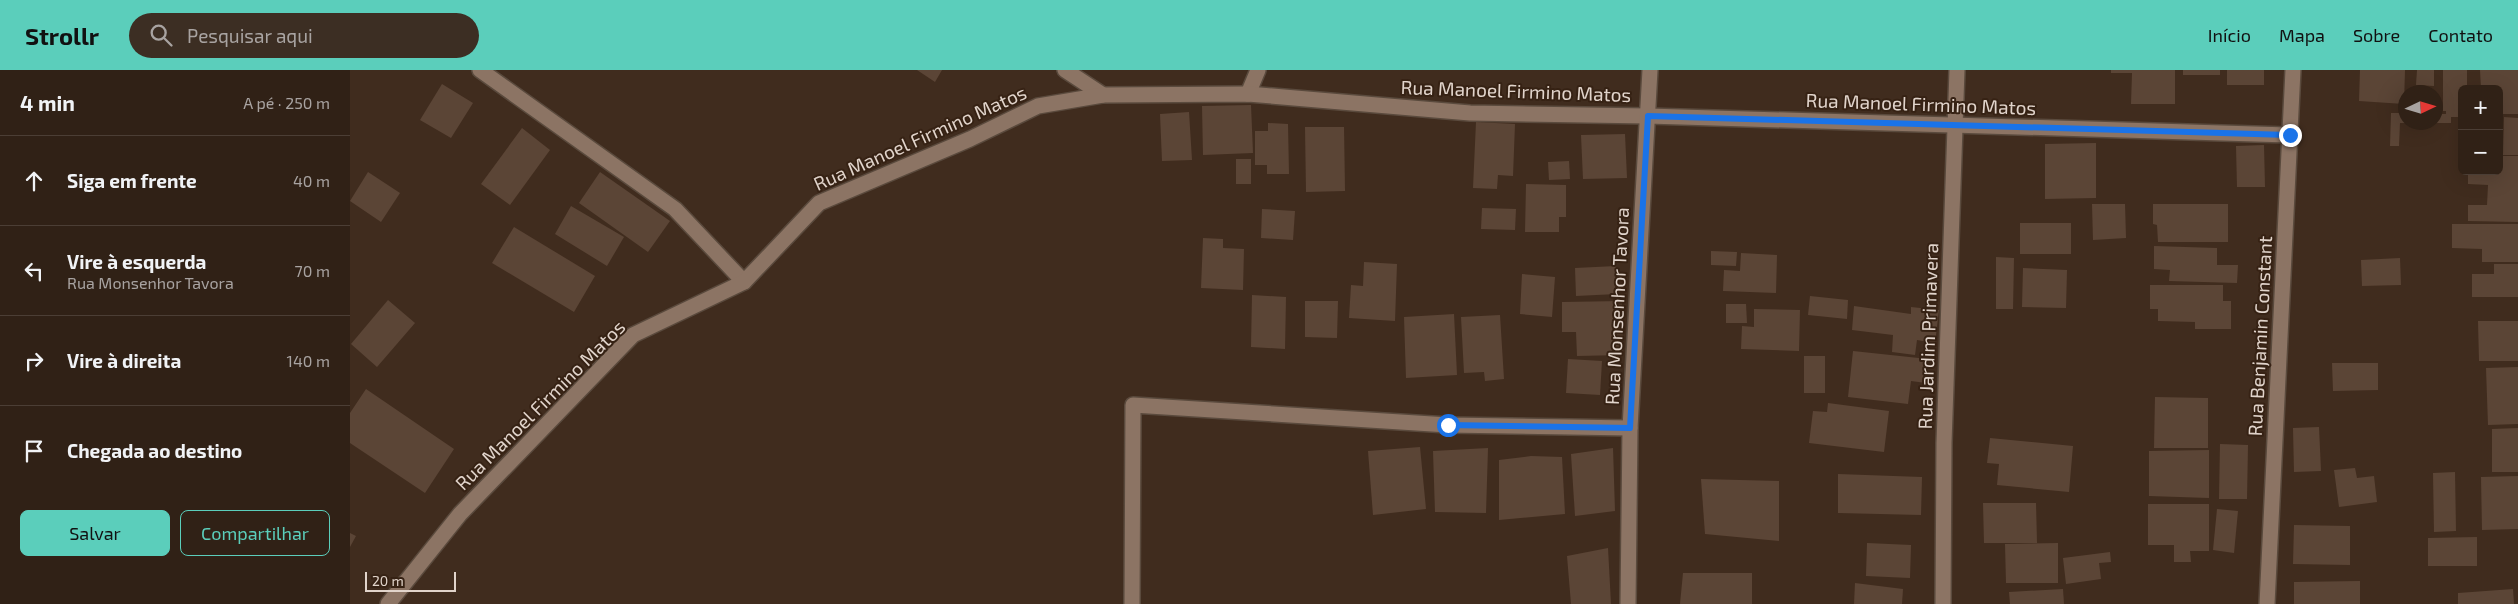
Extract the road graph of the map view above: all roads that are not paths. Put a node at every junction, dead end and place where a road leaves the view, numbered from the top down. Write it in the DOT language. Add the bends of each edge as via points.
graph roads {
  1 [pos="480,70"];
  2 [pos="1064,70"];
  3 [pos="1258,70"];
  4 [pos="1650,70"];
  5 [pos="1957,70"];
  6 [pos="2293,70"];
  7 [pos="1248,94"];
  8 [pos="1103,95"];
  9 [pos="1648,116"];
  10 [pos="1954,125"];
  11 [pos="2290,135"];
  12 [pos="744,282"];
  13 [pos="1630,428"];
  14 [pos="388,604"];
  15 [pos="1132,604"];
  16 [pos="1628,604"];
  17 [pos="1943,604"];
  18 [pos="2268,604"];
  1 -- 12 [label="street" via="675,209"];
  2 -- 8 [label="street"];
  3 -- 7 [label="street"];
  4 -- 9 [label="street, Rua Monsenhor Tavora"];
  5 -- 10 [label="street, Rua Jardim Primavera"];
  6 -- 11 [label="street, Rua Benjamin Constant"];
  7 -- 8 [label="street, Rua Manoel Firmino Matos"];
  7 -- 9 [label="street, Rua Manoel Firmino Matos" via="1470,113"];
  8 -- 12 [label="street, Rua Manoel Firmino Matos" via="1038,106 970,139 819,203"];
  9 -- 10 [label="street, Rua Manoel Firmino Matos"];
  9 -- 13 [label="street, Rua Monsenhor Tavora"];
  10 -- 11 [label="street, Rua Manoel Firmino Matos"];
  10 -- 17 [label="street, Rua Jardim Primavera" via="1944,443"];
  11 -- 18 [label="street, Rua Benjamin Constant"];
  12 -- 14 [label="street, Rua Manoel Firmino Matos" via="633,335 460,514"];
  13 -- 15 [label="street" via="1448,425 1133,405"];
  13 -- 16 [label="street, Rua Monsenhor Tavora"];
}
